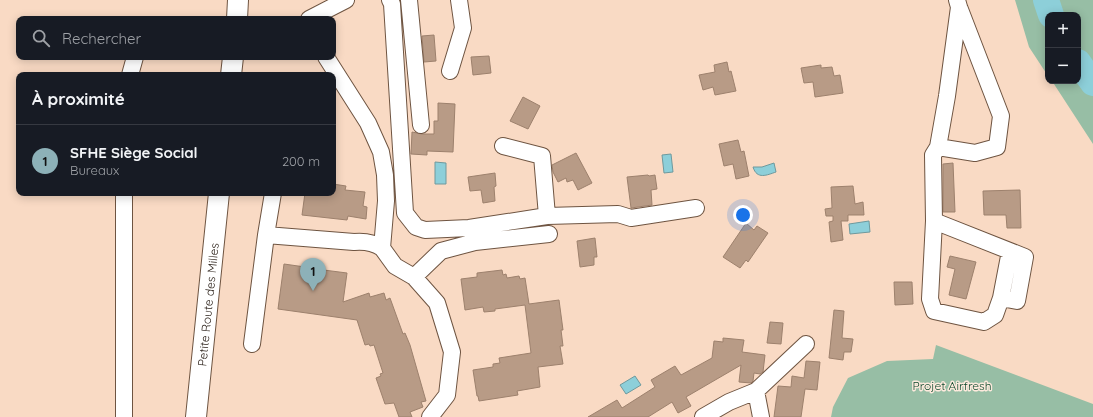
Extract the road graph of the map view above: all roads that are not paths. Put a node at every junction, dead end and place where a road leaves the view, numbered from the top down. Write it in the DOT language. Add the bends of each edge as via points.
graph roads {
  1 [pos="238,0"];
  2 [pos="346,0"];
  3 [pos="390,0"];
  4 [pos="409,0"];
  5 [pos="459,0"];
  6 [pos="958,4"];
  7 [pos="237,16"];
  8 [pos="315,16"];
  9 [pos="134,60"];
  10 [pos="233,60"];
  11 [pos="328,60"];
  12 [pos="450,71"];
  13 [pos="131,72"];
  14 [pos="231,72"];
  15 [pos="336,72"];
  16 [pos="336,73"];
  17 [pos="421,125"];
  18 [pos="504,146"];
  19 [pos="938,147"];
  20 [pos="124,196"];
  21 [pos="219,196"];
  22 [pos="272,196"];
  23 [pos="696,208"];
  24 [pos="547,216"];
  25 [pos="934,221"];
  26 [pos="549,234"];
  27 [pos="266,235"];
  28 [pos="382,248"];
  29 [pos="414,277"];
  30 [pos="252,344"];
  31 [pos="806,344"];
  32 [pos="756,391"];
  33 [pos="124,417"];
  34 [pos="196,417"];
  35 [pos="430,417"];
  36 [pos="702,417"];
  37 [pos="761,417"];
  1 -- 7 [label="main road"];
  2 -- 8 [label="street"];
  3 -- 24 [label="street" via="405,213 416,227 425,230 469,228"];
  4 -- 17 [label="street"];
  5 -- 12 [label="street" via="463,28"];
  6 -- 19 [label="street"];
  6 -- 19 [label="street" via="1001,116 997,147 974,153"];
  9 -- 13 [label="street"];
  10 -- 14 [label="main road"];
  11 -- 15 [label="street"];
  16 -- 28 [label="street" via="368,123 380,152 385,175 386,201"];
  18 -- 24 [label="street" via="542,156"];
  19 -- 25 [label="street" via="933,155"];
  20 -- 33 [label="street"];
  21 -- 34 [label="main road, Petite Route des Milles"];
  22 -- 27 [label="street"];
  23 -- 24 [label="street" via="631,218 618,214"];
  25 -- 25 [label="street" via="930,299 934,311 984,322 995,315 1001,298 1016,301 1025,257"];
  26 -- 29 [label="street" via="475,242 441,251"];
  27 -- 28 [label="street" via="365,241"];
  27 -- 30 [label="street"];
  28 -- 29 [label="street" via="395,266"];
  29 -- 35 [label="street" via="437,303 452,352 448,395"];
  31 -- 32 [label="street"];
  32 -- 36 [label="street"];
  32 -- 37 [label="street"];
}
